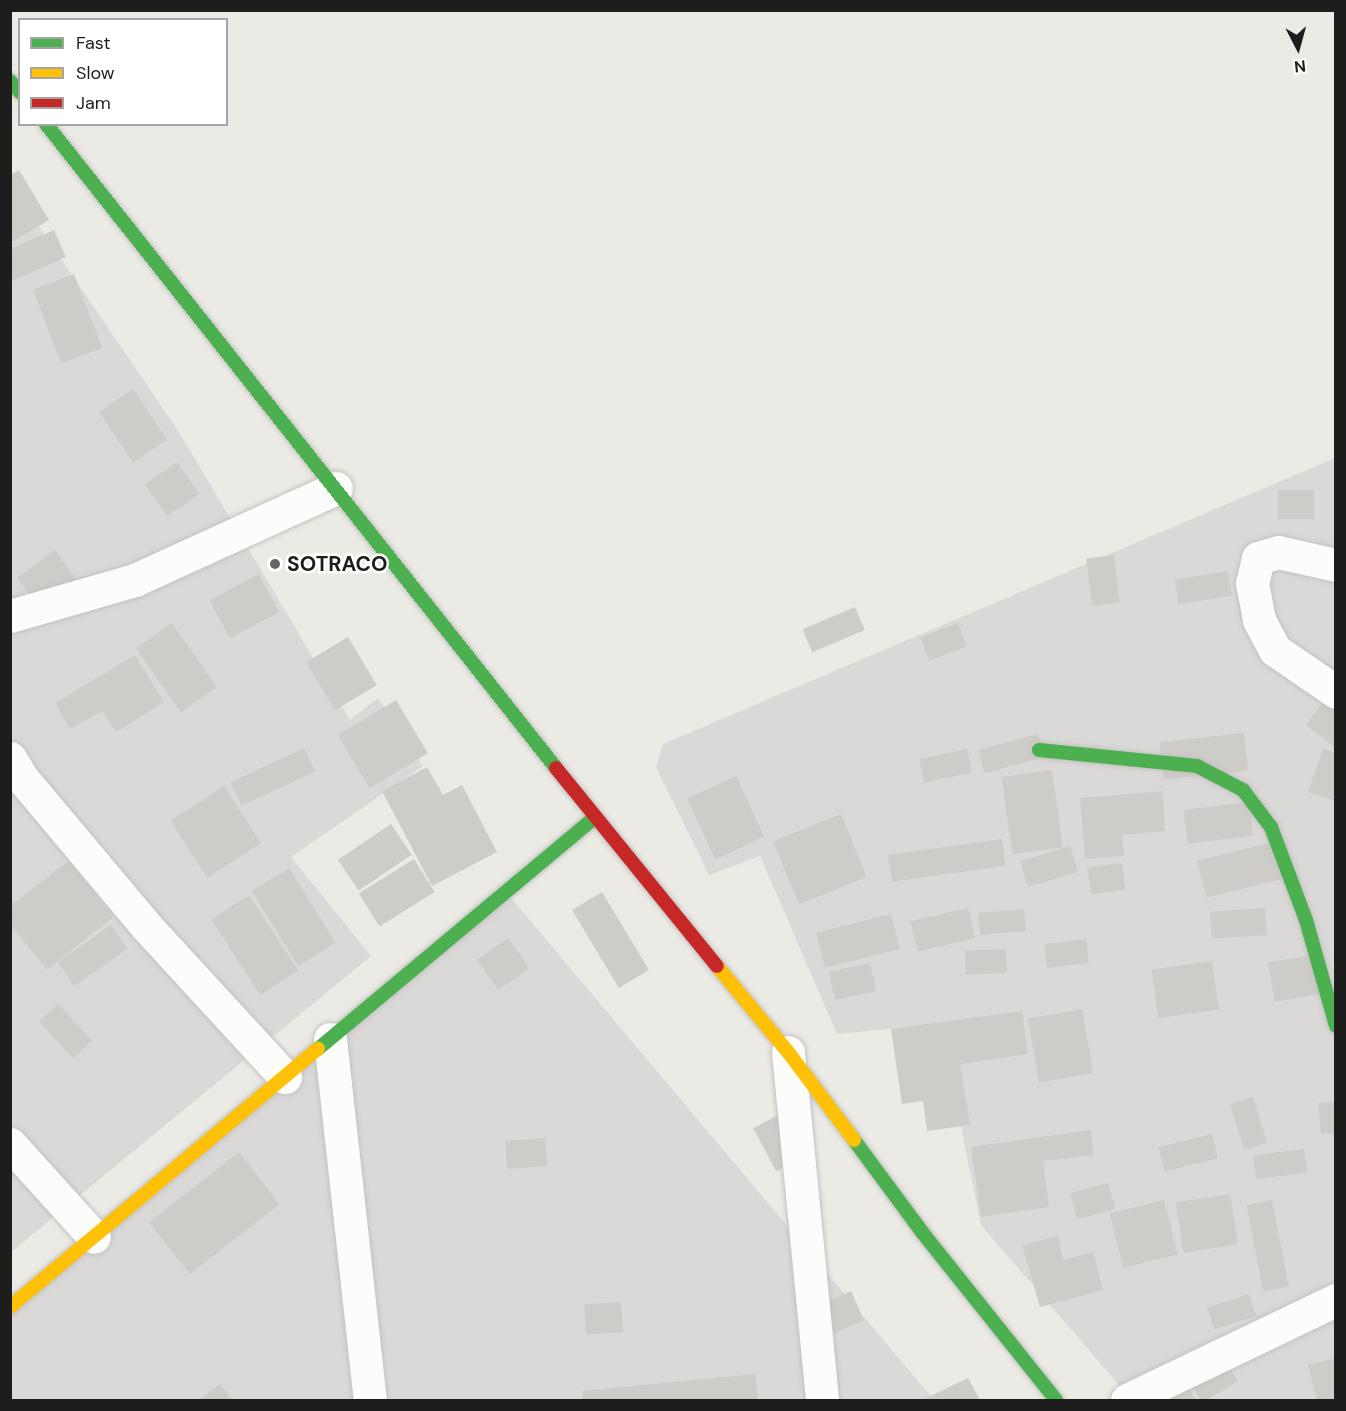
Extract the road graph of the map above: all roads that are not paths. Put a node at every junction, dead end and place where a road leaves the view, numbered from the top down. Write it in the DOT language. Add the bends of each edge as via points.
graph roads {
  1 [pos="48,126"];
  2 [pos="336,488"];
  3 [pos="1335,565"];
  4 [pos="10,616"];
  5 [pos="1335,692"];
  6 [pos="1039,750"];
  7 [pos="10,758"];
  8 [pos="595,817"];
  9 [pos="1335,1026"];
  10 [pos="330,1040"];
  11 [pos="788,1052"];
  12 [pos="285,1077"];
  13 [pos="10,1144"];
  14 [pos="94,1237"];
  15 [pos="1335,1300"];
  16 [pos="10,1307"];
  17 [pos="370,1401"];
  18 [pos="822,1401"];
  19 [pos="1056,1401"];
  20 [pos="1127,1401"];
  1 -- 2 [label="street"];
  2 -- 4 [label="street" via="135,580"];
  2 -- 8 [label="street"];
  3 -- 5 [label="street" via="1278,552 1258,558 1251,583 1259,620 1275,650"];
  6 -- 9 [label="street" via="1197,766 1243,790 1271,827 1306,920"];
  7 -- 12 [label="street" via="22,778 147,927"];
  8 -- 10 [label="street"];
  8 -- 11 [label="street"];
  10 -- 12 [label="street"];
  10 -- 17 [label="street"];
  11 -- 18 [label="street"];
  11 -- 19 [label="street" via="922,1232"];
  12 -- 14 [label="street"];
  13 -- 14 [label="street"];
  14 -- 16 [label="street"];
  15 -- 20 [label="street"];
}
